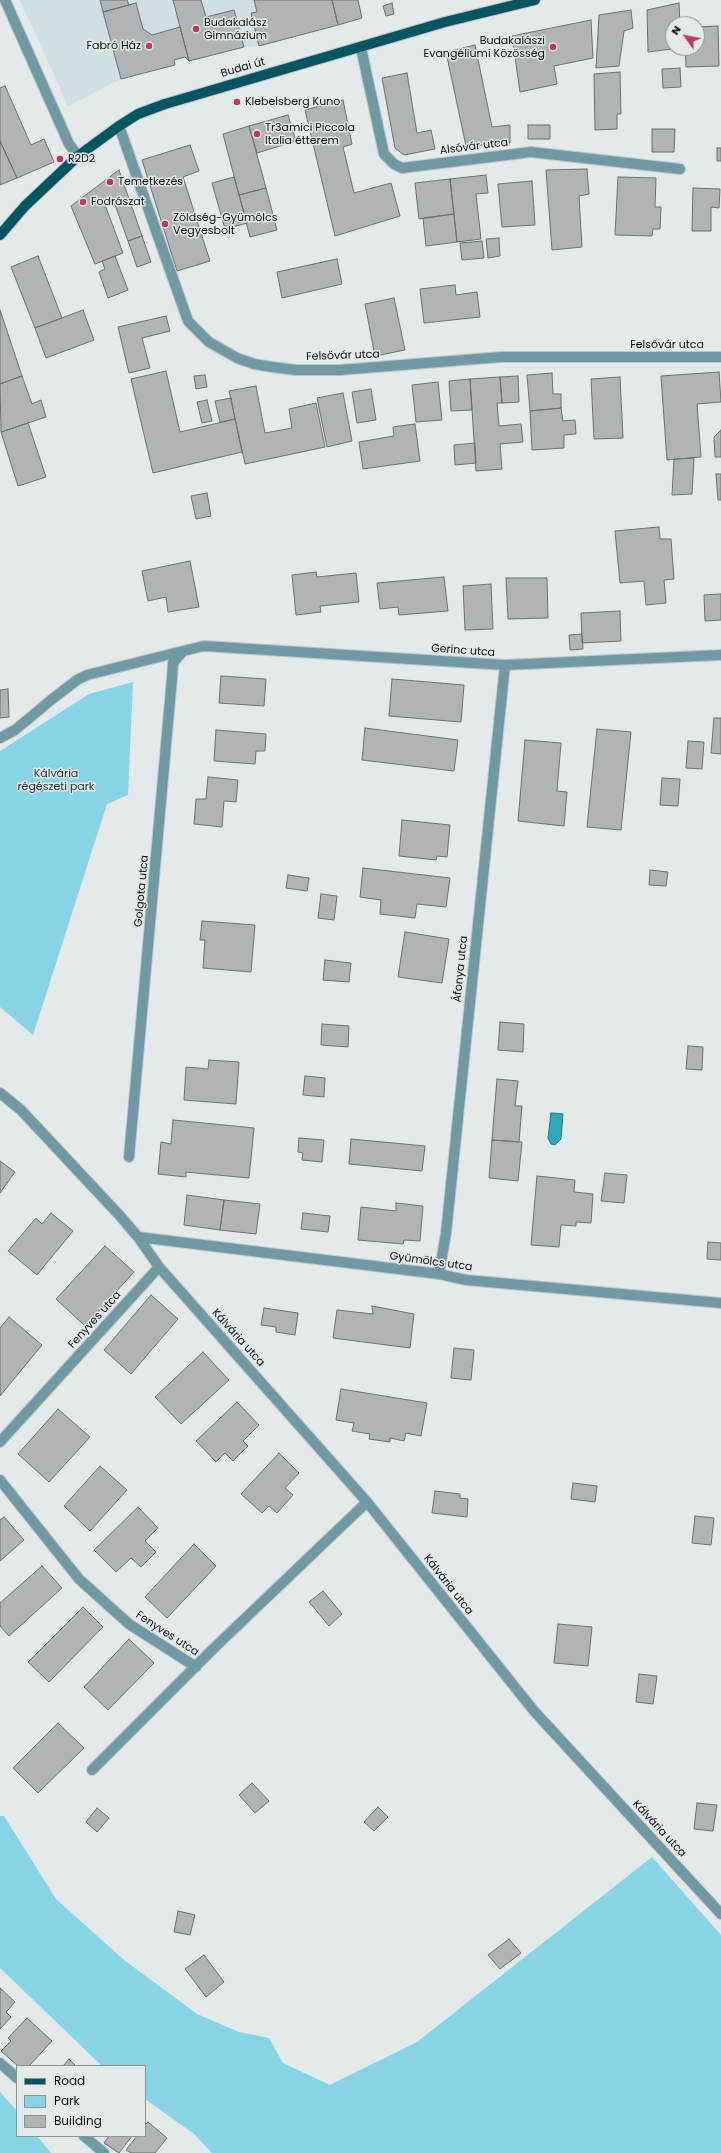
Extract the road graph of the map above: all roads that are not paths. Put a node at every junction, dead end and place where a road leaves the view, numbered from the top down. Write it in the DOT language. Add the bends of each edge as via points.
graph roads {
  1 [pos="535,0"];
  2 [pos="4,6"];
  3 [pos="361,48"];
  4 [pos="119,126"];
  5 [pos="78,156"];
  6 [pos="680,169"];
  7 [pos="0,236"];
  8 [pos="721,357"];
  9 [pos="183,652"];
  10 [pos="721,655"];
  11 [pos="505,665"];
  12 [pos="0,738"];
  13 [pos="0,1093"];
  14 [pos="129,1157"];
  15 [pos="138,1237"];
  16 [pos="159,1267"];
  17 [pos="439,1274"];
  18 [pos="721,1303"];
  19 [pos="0,1442"];
  20 [pos="0,1480"];
  21 [pos="367,1502"];
  22 [pos="196,1667"];
  23 [pos="92,1770"];
  24 [pos="721,1914"];
  25 [pos="0,2063"];
  26 [pos="16,2077"];
  27 [pos="85,2137"];
  28 [pos="104,2153"];
  1 -- 3 [label="main road, Budai út" via="445,22"];
  2 -- 5 [label="street" via="69,144"];
  3 -- 4 [label="main road, Budai út" via="165,104 138,114"];
  3 -- 6 [label="street, Alsóvár utca" via="384,154 402,168 532,152"];
  4 -- 5 [label="main road, Budai út"];
  4 -- 8 [label="street, Felsővár utca" via="188,321 197,332 222,350 254,364 296,370 340,370 501,357"];
  5 -- 7 [label="main road, Budai út" via="25,206"];
  9 -- 11 [label="street, Gerinc utca" via="204,646"];
  9 -- 12 [label="street" via="87,675 77,680 15,730"];
  9 -- 14 [label="street, Golgota utca" via="173,663"];
  10 -- 11 [label="street, Gerinc utca"];
  11 -- 17 [label="street, Áfonya utca" via="446,1234"];
  13 -- 15 [label="street" via="21,1110"];
  15 -- 16 [label="street, Kálvária utca"];
  15 -- 17 [label="street, Gyümölcs utca"];
  16 -- 19 [label="street, Fenyves utca"];
  16 -- 21 [label="street, Kálvária utca"];
  17 -- 18 [label="street, Gyümölcs utca" via="466,1280"];
  20 -- 22 [label="street, Fenyves utca" via="79,1579 129,1624"];
  21 -- 22 [label="street, Fenyves utca"];
  21 -- 24 [label="street, Kálvária utca" via="534,1712"];
  22 -- 23 [label="street"];
  25 -- 26 [label="street"];
  27 -- 28 [label="street"];
}
